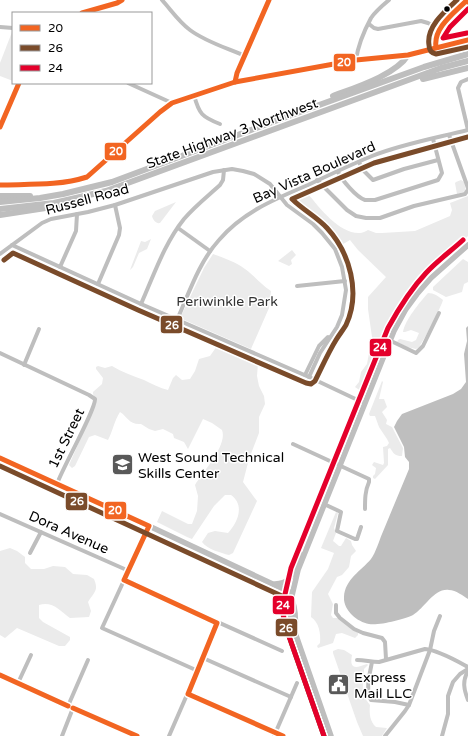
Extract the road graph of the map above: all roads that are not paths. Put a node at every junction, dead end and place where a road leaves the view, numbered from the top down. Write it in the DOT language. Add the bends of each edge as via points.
graph roads {
  1 [pos="122,0"];
  2 [pos="162,0"];
  3 [pos="269,0"];
  4 [pos="389,0"];
  5 [pos="86,12"];
  6 [pos="369,24"];
  7 [pos="0,27"];
  8 [pos="12,28"];
  9 [pos="468,40"];
  10 [pos="436,47"];
  11 [pos="468,54"];
  12 [pos="408,55"];
  13 [pos="245,56"];
  14 [pos="356,60"];
  15 [pos="468,61"];
  16 [pos="468,68"];
  17 [pos="468,79"];
  18 [pos="235,82"];
  19 [pos="19,84"];
  20 [pos="130,84"];
  21 [pos="379,91"];
  22 [pos="194,95"];
  23 [pos="172,103"];
  24 [pos="275,121"];
  25 [pos="220,124"];
  26 [pos="0,127"];
  27 [pos="468,130"];
  28 [pos="449,135"];
  29 [pos="433,139"];
  30 [pos="438,160"];
  31 [pos="359,162"];
  32 [pos="224,170"];
  33 [pos="338,172"];
  34 [pos="317,180"];
  35 [pos="0,185"];
  36 [pos="88,189"];
  37 [pos="468,189"];
  38 [pos="106,191"];
  39 [pos="0,196"];
  40 [pos="280,197"];
  41 [pos="0,202"];
  42 [pos="115,205"];
  43 [pos="0,209"];
  44 [pos="77,214"];
  45 [pos="0,215"];
  46 [pos="178,228"];
  47 [pos="12,245"];
  48 [pos="468,245"];
  49 [pos="210,251"];
  50 [pos="0,254"];
  51 [pos="60,267"];
  52 [pos="345,281"];
  53 [pos="98,284"];
  54 [pos="297,286"];
  55 [pos="141,304"];
  56 [pos="439,313"];
  57 [pos="177,320"];
  58 [pos="39,329"];
  59 [pos="389,340"];
  60 [pos="0,353"];
  61 [pos="24,365"];
  62 [pos="307,376"];
  63 [pos="364,403"];
  64 [pos="293,444"];
  65 [pos="0,458"];
  66 [pos="340,465"];
  67 [pos="56,484"];
  68 [pos="324,504"];
  69 [pos="365,509"];
  70 [pos="0,514"];
  71 [pos="150,526"];
  72 [pos="361,526"];
  73 [pos="41,532"];
  74 [pos="304,552"];
  75 [pos="30,553"];
  76 [pos="129,571"];
  77 [pos="124,580"];
  78 [pos="274,584"];
  79 [pos="292,593"];
  80 [pos="336,605"];
  81 [pos="440,616"];
  82 [pos="217,623"];
  83 [pos="430,650"];
  84 [pos="282,651"];
  85 [pos="31,655"];
  86 [pos="203,658"];
  87 [pos="88,660"];
  88 [pos="357,660"];
  89 [pos="386,660"];
  90 [pos="372,662"];
  91 [pos="468,669"];
  92 [pos="198,671"];
  93 [pos="0,675"];
  94 [pos="297,683"];
  95 [pos="18,684"];
  96 [pos="188,694"];
  97 [pos="291,697"];
  98 [pos="468,700"];
  99 [pos="409,704"];
  100 [pos="71,707"];
  101 [pos="275,734"];
  102 [pos="62,736"];
  103 [pos="137,736"];
  104 [pos="169,736"];
  105 [pos="283,736"];
  106 [pos="331,736"];
  107 [pos="385,736"];
  108 [pos="442,736"];
  1 -- 5 [label="street"];
  2 -- 13 [label="street" via="190,30 202,38"];
  3 -- 13 [label="street"];
  4 -- 6 [label="street" via="371,17"];
  6 -- 10 [label="street" via="378,29 428,22 440,29 435,38"];
  6 -- 14 [label="street" via="361,37"];
  7 -- 8 [label="street"];
  9 -- 10 [label="main road"];
  10 -- 12 [label="main road"];
  11 -- 24 [label="highway, State Highway 3 Northwest" via="444,60"];
  12 -- 14 [label="street"];
  12 -- 24 [label="highway" via="401,64 385,74"];
  13 -- 18 [label="street"];
  14 -- 18 [label="street"];
  15 -- 21 [label="highway, State Highway 3 Northwest"];
  16 -- 21 [label="highway"];
  17 -- 27 [label="street" via="458,86"];
  18 -- 22 [label="street"];
  19 -- 26 [label="street"];
  20 -- 23 [label="street"];
  21 -- 38 [label="highway, State Highway 3 Northwest"];
  22 -- 23 [label="street"];
  22 -- 25 [label="street" via="202,114"];
  23 -- 35 [label="street" via="87,177 58,184"];
  24 -- 36 [label="highway, State Highway 3 Northwest"];
  27 -- 28 [label="street, Bay Vista Boulevard"];
  28 -- 29 [label="street, Bay Vista Boulevard"];
  28 -- 37 [label="street"];
  29 -- 30 [label="street"];
  29 -- 31 [label="street, Bay Vista Boulevard"];
  30 -- 31 [label="street" via="373,180"];
  30 -- 33 [label="street" via="442,173 438,180 375,200 360,197"];
  31 -- 33 [label="street, Bay Vista Boulevard"];
  32 -- 40 [label="street, Russell Road" via="254,174 271,185"];
  32 -- 42 [label="street, Russell Road"];
  32 -- 46 [label="street" via="220,186 192,211"];
  33 -- 34 [label="street, Bay Vista Boulevard"];
  34 -- 37 [label="street" via="347,210 356,216 366,218 380,218 414,206 465,194"];
  34 -- 40 [label="street, Bay Vista Boulevard"];
  36 -- 39 [label="highway"];
  36 -- 41 [label="highway, State Highway 3 Northwest"];
  38 -- 43 [label="highway, State Highway 3 Northwest" via="61,202"];
  38 -- 45 [label="highway" via="66,205"];
  40 -- 49 [label="street, Bay Vista Boulevard" via="258,207 238,221"];
  40 -- 52 [label="street, Russell Road" via="287,206 313,224 326,237 341,261"];
  42 -- 44 [label="street, Russell Road"];
  42 -- 53 [label="street" via="119,234"];
  44 -- 47 [label="street, Russell Road" via="42,223"];
  44 -- 51 [label="street" via="76,231"];
  46 -- 49 [label="street"];
  46 -- 55 [label="street" via="164,252"];
  47 -- 50 [label="street, Russell Road"];
  47 -- 51 [label="street"];
  48 -- 59 [label="main road" via="431,278 413,299"];
  49 -- 57 [label="street, Bay Vista Boulevard"];
  51 -- 53 [label="street"];
  52 -- 54 [label="street"];
  52 -- 62 [label="street, Russell Road" via="342,313 338,324 319,346"];
  53 -- 55 [label="street"];
  55 -- 57 [label="street"];
  56 -- 59 [label="street" via="423,346 416,353"];
  57 -- 62 [label="street"];
  58 -- 61 [label="street"];
  59 -- 63 [label="main road"];
  60 -- 61 [label="street"];
  61 -- 67 [label="street, 1st Street" via="89,395 95,402"];
  62 -- 63 [label="street"];
  63 -- 66 [label="main road"];
  64 -- 66 [label="street"];
  65 -- 67 [label="main road"];
  66 -- 68 [label="main road"];
  66 -- 69 [label="street" via="368,479"];
  67 -- 71 [label="main road"];
  68 -- 72 [label="street" via="341,512 338,530 342,534 357,539"];
  68 -- 74 [label="main road"];
  70 -- 73 [label="street, Dora Avenue"];
  71 -- 76 [label="street"];
  71 -- 78 [label="main road"];
  73 -- 75 [label="street"];
  73 -- 76 [label="street, Dora Avenue"];
  74 -- 78 [label="main road" via="296,562 292,576 282,584"];
  74 -- 79 [label="main road"];
  76 -- 77 [label="street"];
  77 -- 82 [label="street"];
  77 -- 92 [label="street" via="102,628"];
  78 -- 79 [label="main road"];
  79 -- 106 [label="main road" via="292,625"];
  80 -- 89 [label="street" via="336,613 340,618 363,633 382,638 385,642"];
  81 -- 83 [label="street"];
  82 -- 84 [label="street"];
  82 -- 86 [label="street"];
  83 -- 89 [label="street"];
  83 -- 91 [label="street" via="456,660"];
  83 -- 99 [label="street"];
  85 -- 95 [label="street"];
  86 -- 92 [label="street"];
  86 -- 97 [label="street"];
  87 -- 100 [label="street"];
  88 -- 90 [label="street"];
  89 -- 90 [label="street"];
  90 -- 99 [label="street" via="368,691 371,700"];
  91 -- 98 [label="street" via="464,689"];
  91 -- 108 [label="street" via="453,682 448,696 448,714"];
  92 -- 96 [label="street"];
  93 -- 95 [label="main road"];
  94 -- 97 [label="street"];
  95 -- 100 [label="main road"];
  96 -- 101 [label="street"];
  96 -- 104 [label="street"];
  97 -- 101 [label="street"];
  99 -- 107 [label="street"];
  100 -- 102 [label="street"];
  100 -- 103 [label="main road"];
  101 -- 105 [label="street"];
}
